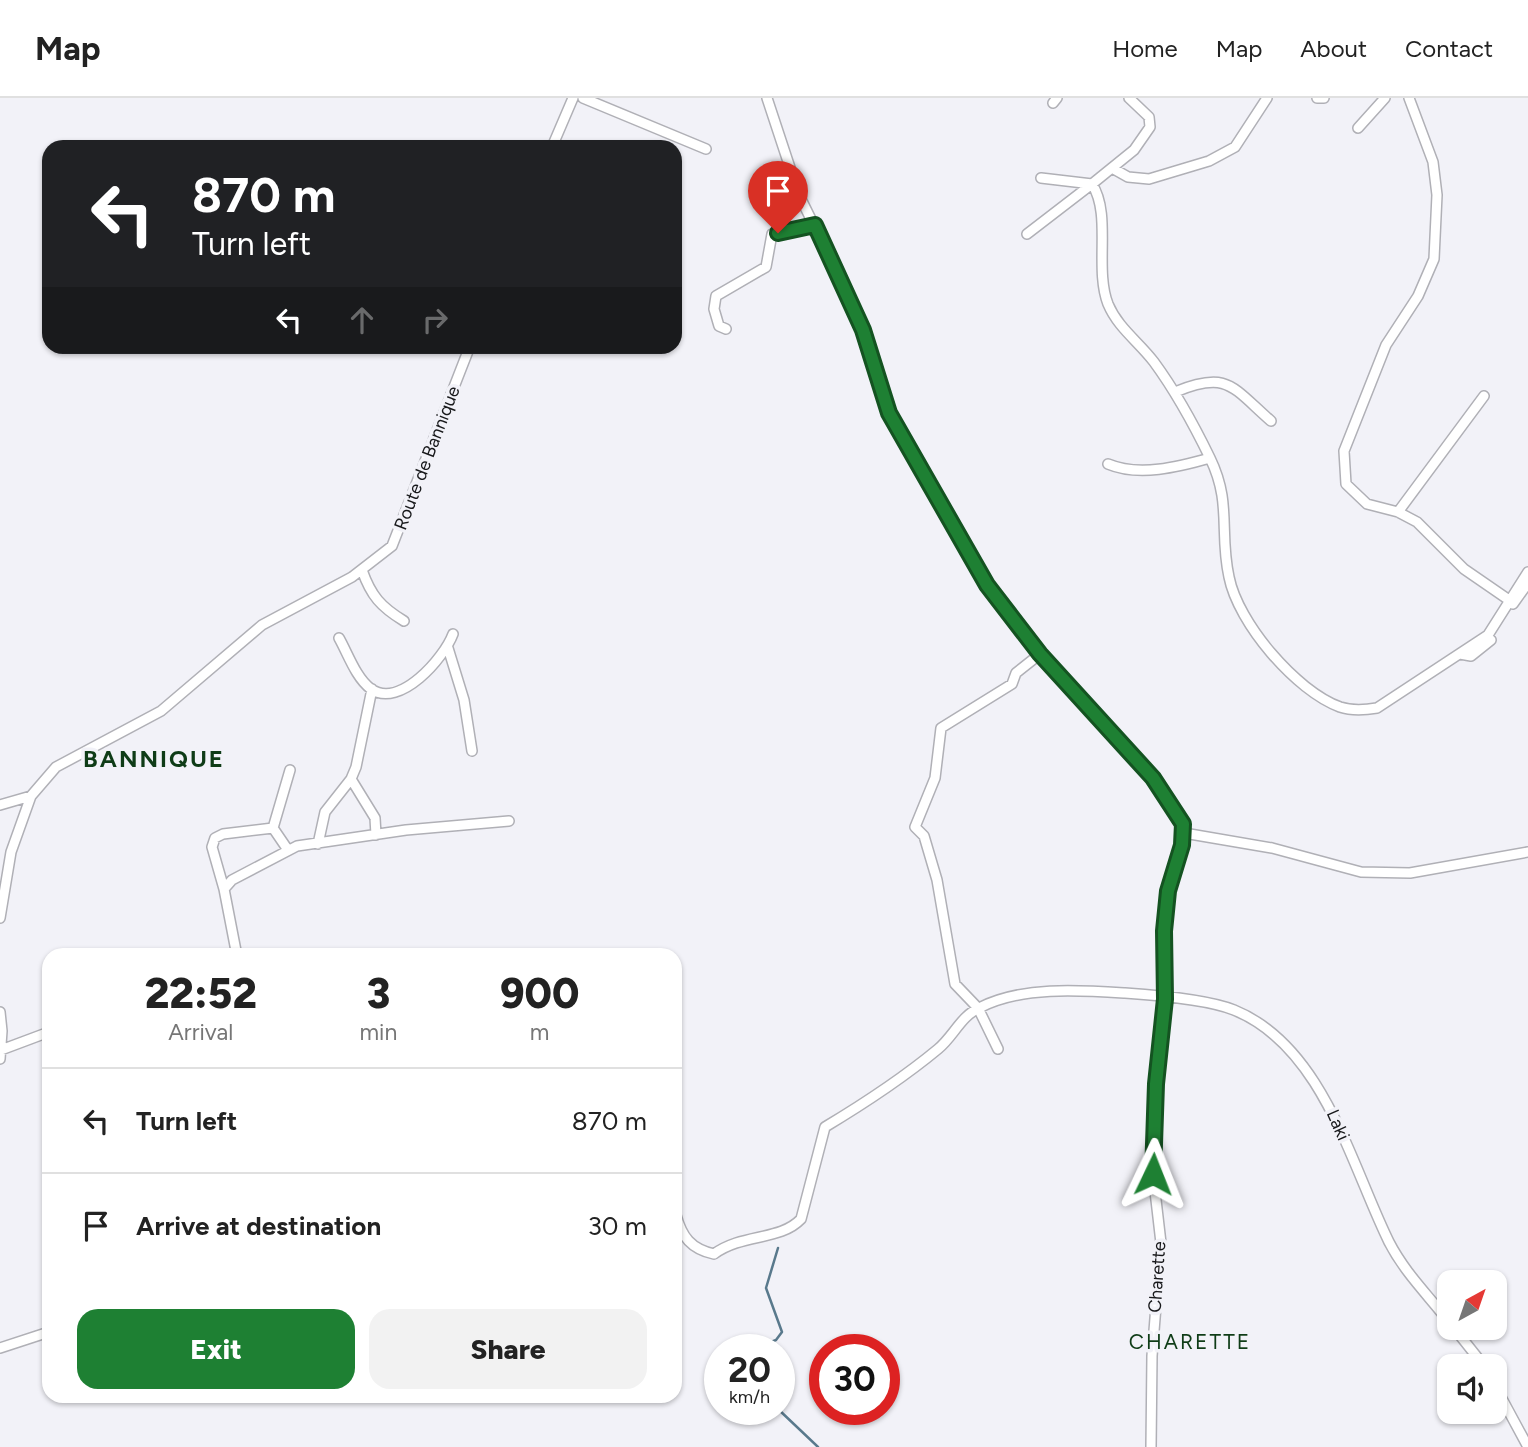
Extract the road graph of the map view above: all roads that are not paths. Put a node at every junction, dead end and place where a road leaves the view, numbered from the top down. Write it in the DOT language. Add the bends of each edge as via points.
graph roads {
  1 [pos="573,98"];
  2 [pos="583,98"];
  3 [pos="767,98"];
  4 [pos="1129,98"];
  5 [pos="1267,98"];
  6 [pos="1317,98"];
  7 [pos="1324,98"];
  8 [pos="1385,98"];
  9 [pos="1409,98"];
  10 [pos="1358,128"];
  11 [pos="555,140"];
  12 [pos="669,140"];
  13 [pos="682,144"];
  14 [pos="706,149"];
  15 [pos="1112,168"];
  16 [pos="1041,178"];
  17 [pos="1092,184"];
  18 [pos="815,225"];
  19 [pos="1027,234"];
  20 [pos="726,329"];
  21 [pos="467,354"];
  22 [pos="1175,392"];
  23 [pos="1484,396"];
  24 [pos="1270,421"];
  25 [pos="1210,458"];
  26 [pos="1108,464"];
  27 [pos="1398,512"];
  28 [pos="362,570"];
  29 [pos="1528,572"];
  30 [pos="1528,583"];
  31 [pos="1509,600"];
  32 [pos="401,620"];
  33 [pos="453,634"];
  34 [pos="339,638"];
  35 [pos="448,648"];
  36 [pos="1040,654"];
  37 [pos="1460,654"];
  38 [pos="372,689"];
  39 [pos="472,751"];
  40 [pos="290,770"];
  41 [pos="351,779"];
  42 [pos="30,796"];
  43 [pos="0,806"];
  44 [pos="509,821"];
  45 [pos="273,828"];
  46 [pos="1184,833"];
  47 [pos="376,835"];
  48 [pos="318,844"];
  49 [pos="288,850"];
  50 [pos="1526,853"];
  51 [pos="224,889"];
  52 [pos="0,918"];
  53 [pos="235,948"];
  54 [pos="1165,999"];
  55 [pos="978,1008"];
  56 [pos="0,1012"];
  57 [pos="42,1035"];
  58 [pos="998,1049"];
  59 [pos="1,1054"];
  60 [pos="682,1234"];
  61 [pos="1437,1308"];
  62 [pos="42,1334"];
  63 [pos="1464,1340"];
  64 [pos="0,1348"];
  65 [pos="1475,1354"];
  66 [pos="1507,1408"];
  67 [pos="1152,1447"];
  68 [pos="1528,1447"];
  1 -- 11 [label="street"];
  2 -- 12 [label="street"];
  3 -- 18 [label="street" via="799,195"];
  4 -- 15 [label="street" via="1149,117 1150,127 1134,150"];
  5 -- 15 [label="street" via="1235,147 1209,161 1149,179 1128,177"];
  6 -- 7 [label="street"];
  8 -- 10 [label="street"];
  9 -- 27 [label="street" via="1433,162 1437,195 1434,259 1418,296 1386,345 1344,451 1346,484 1367,504"];
  13 -- 14 [label="street"];
  15 -- 17 [label="street"];
  16 -- 17 [label="street"];
  17 -- 19 [label="street"];
  17 -- 22 [label="street" via="1100,204 1102,280 1108,303 1117,322"];
  18 -- 20 [label="street" via="772,234 766,267 716,296 719,326"];
  18 -- 36 [label="street" via="863,330 889,413 987,585"];
  21 -- 28 [label="street, Route de Bannique" via="403,524 392,546"];
  22 -- 24 [label="street" via="1216,380 1233,387"];
  22 -- 25 [label="street"];
  23 -- 27 [label="street"];
  25 -- 26 [label="street" via="1180,467 1127,472"];
  25 -- 37 [label="street" via="1223,486 1224,546 1238,606 1269,650 1310,690 1340,707 1377,708"];
  27 -- 31 [label="street" via="1417,522 1464,569"];
  28 -- 32 [label="street" via="370,594"];
  28 -- 42 [label="street, Route de Bannique" via="262,625 161,711 77,753 56,767"];
  29 -- 31 [label="street"];
  30 -- 37 [label="street" via="1492,639 1471,656"];
  31 -- 37 [label="street" via="1488,635"];
  33 -- 35 [label="street"];
  34 -- 38 [label="street" via="360,678"];
  35 -- 38 [label="street" via="409,685 382,693"];
  35 -- 39 [label="street" via="464,700"];
  36 -- 46 [label="street" via="1153,778 1178,813"];
  36 -- 55 [label="street" via="1016,673 1012,684 941,728 935,778 915,827 924,836 937,880 956,984"];
  38 -- 41 [label="street"];
  40 -- 45 [label="street"];
  41 -- 47 [label="street" via="375,818"];
  41 -- 48 [label="street" via="325,812"];
  42 -- 43 [label="street"];
  42 -- 52 [label="street, Route de Bannique" via="11,852"];
  44 -- 47 [label="street"];
  45 -- 49 [label="street"];
  45 -- 51 [label="street" via="215,838 212,847"];
  46 -- 50 [label="street" via="1272,848 1361,872 1410,873"];
  46 -- 54 [label="street, Charette" via="1168,891"];
  47 -- 48 [label="street"];
  48 -- 49 [label="street"];
  49 -- 51 [label="street" via="232,880"];
  51 -- 53 [label="street"];
  54 -- 55 [label="street, Laki" via="1081,991 1021,995"];
  54 -- 61 [label="street, Laki" via="1235,1011 1301,1064 1339,1125 1389,1241 1409,1276"];
  54 -- 67 [label="street, Charette" via="1153,1174 1161,1243 1152,1356"];
  55 -- 58 [label="street"];
  55 -- 60 [label="street" via="941,1046 882,1092 825,1127 801,1219 793,1227 733,1241 714,1254 698,1251"];
  56 -- 59 [label="street"];
  57 -- 59 [label="street"];
  62 -- 64 [label="street"];
  63 -- 65 [label="street"];
  66 -- 68 [label="street"];
}
